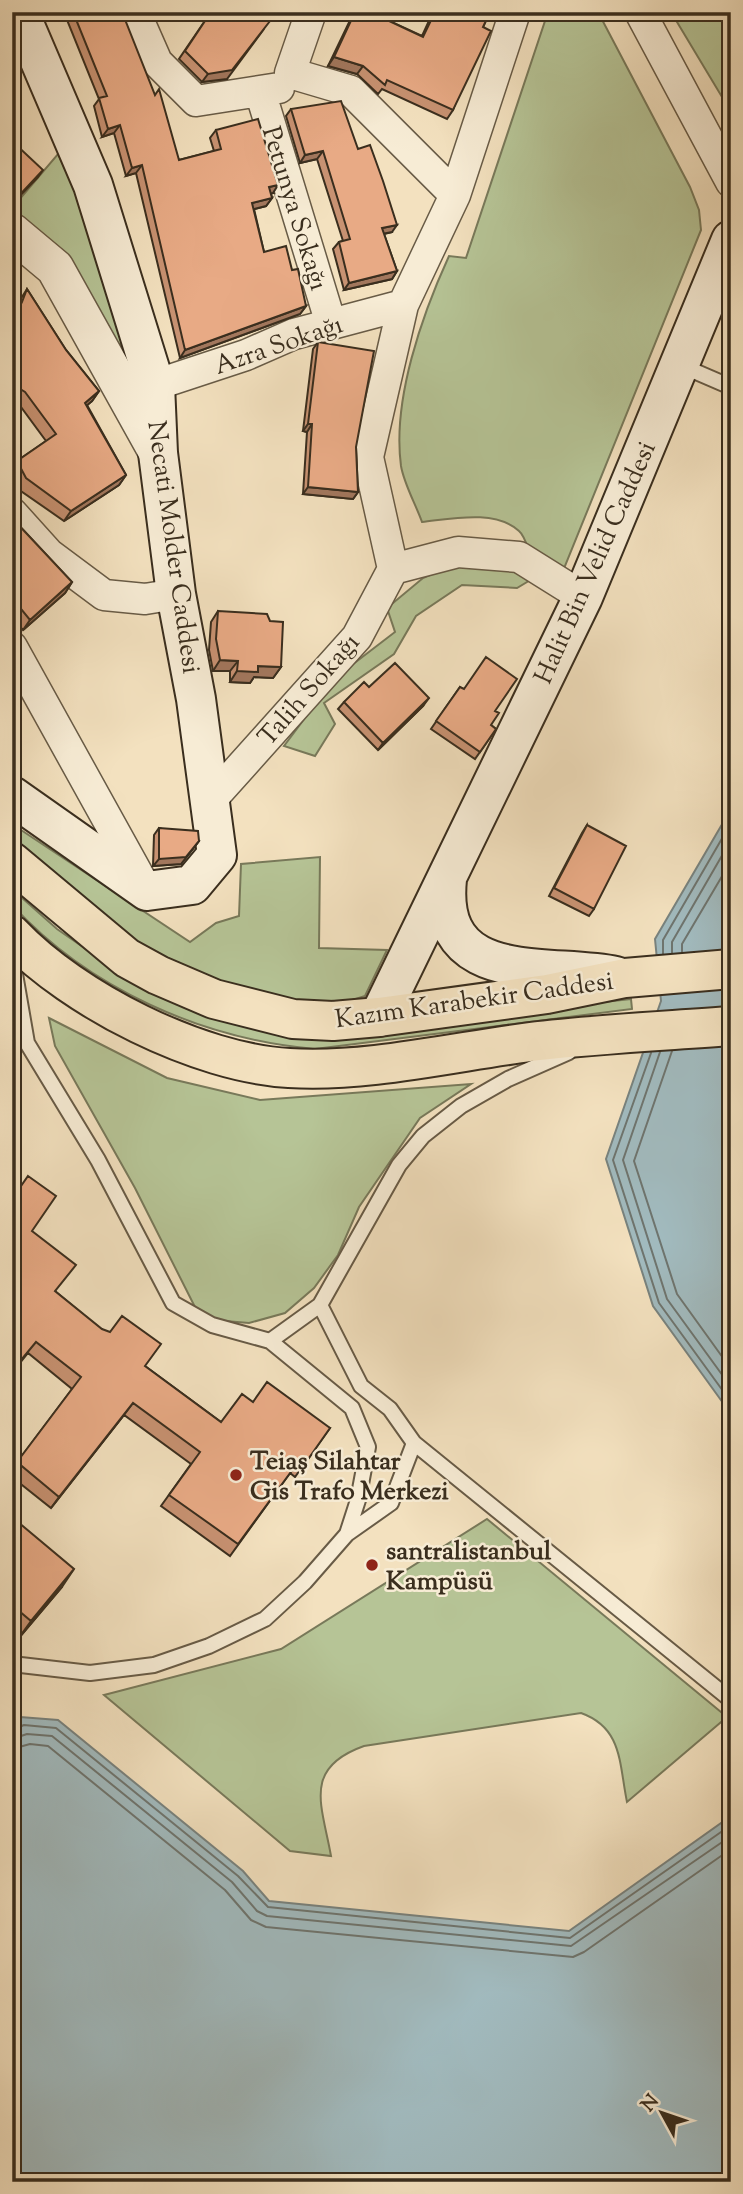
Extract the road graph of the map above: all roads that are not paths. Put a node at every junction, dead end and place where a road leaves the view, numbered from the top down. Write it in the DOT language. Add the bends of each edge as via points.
graph roads {
  1 [pos="19,12"];
  2 [pos="135,12"];
  3 [pos="311,12"];
  4 [pos="515,12"];
  5 [pos="640,12"];
  6 [pos="290,73"];
  7 [pos="260,91"];
  8 [pos="731,182"];
  9 [pos="454,195"];
  10 [pos="12,232"];
  11 [pos="731,240"];
  12 [pos="403,305"];
  13 [pos="331,324"];
  14 [pos="679,365"];
  15 [pos="155,385"];
  16 [pos="731,387"];
  17 [pos="158,453"];
  18 [pos="12,513"];
  19 [pos="393,569"];
  20 [pos="176,594"];
  21 [pos="583,597"];
  22 [pos="12,647"];
  23 [pos="12,796"];
  24 [pos="210,801"];
  25 [pos="12,862"];
  26 [pos="447,879"];
  27 [pos="147,891"];
  28 [pos="13,937"];
  29 [pos="731,969"];
  30 [pos="625,978"];
  31 [pos="379,1017"];
  32 [pos="731,1026"];
  33 [pos="609,1035"];
  34 [pos="320,1306"];
  35 [pos="270,1341"];
  36 [pos="414,1443"];
  37 [pos="347,1534"];
  38 [pos="12,1664"];
  39 [pos="731,1700"];
  1 -- 15 [label="main road, Necati Molder Caddesi" via="93,185"];
  2 -- 7 [label="street" via="157,62 196,101"];
  3 -- 6 [label="street"];
  4 -- 9 [label="street"];
  5 -- 8 [label="street"];
  6 -- 7 [label="street" via="285,88"];
  6 -- 9 [label="street" via="351,91"];
  7 -- 13 [label="street, Petunya Sokağı"];
  9 -- 12 [label="street"];
  10 -- 17 [label="street" via="55,268"];
  11 -- 14 [label="main road, Halit Bin Velid Caddesi"];
  12 -- 13 [label="street, Azra Sokağı"];
  12 -- 19 [label="street" via="368,457"];
  13 -- 15 [label="street, Azra Sokağı"];
  14 -- 16 [label="lane"];
  14 -- 21 [label="main road, Halit Bin Velid Caddesi"];
  15 -- 17 [label="main road, Necati Molder Caddesi"];
  17 -- 20 [label="main road, Necati Molder Caddesi"];
  18 -- 20 [label="street" via="49,554 104,595 145,599"];
  19 -- 21 [label="street" via="458,552 519,557"];
  19 -- 24 [label="street, Talih Sokağı" via="356,637"];
  20 -- 24 [label="main road, Necati Molder Caddesi"];
  21 -- 26 [label="main road, Halit Bin Velid Caddesi"];
  22 -- 27 [label="street"];
  23 -- 27 [label="main road"];
  24 -- 27 [label="main road, Necati Molder Caddesi" via="217,855 192,886"];
  25 -- 31 [label="main road, Kazım Karabekir Caddesi" via="127,958 183,987 240,1007 293,1018"];
  26 -- 30 [label="main road, Halit Bin Velid Caddesi" via="448,917 466,946 486,960 516,969 592,971"];
  26 -- 31 [label="main road, Halit Bin Velid Caddesi"];
  28 -- 33 [label="main road, Kazım Karabekir Caddesi" via="80,990 139,1023 212,1052 286,1069 329,1069"];
  28 -- 35 [label="lane" via="27,1043 98,1160 173,1303 212,1325"];
  29 -- 30 [label="main road, Kazım Karabekir Caddesi"];
  30 -- 31 [label="main road, Kazım Karabekir Caddesi" via="547,994"];
  32 -- 33 [label="main road, Kazım Karabekir Caddesi"];
  33 -- 34 [label="lane" via="508,1079 461,1106 423,1136 399,1165"];
  34 -- 35 [label="lane"];
  34 -- 36 [label="lane" via="361,1386 390,1409"];
  35 -- 37 [label="lane" via="352,1408 368,1447"];
  36 -- 37 [label="lane" via="391,1503"];
  36 -- 39 [label="lane"];
  37 -- 38 [label="lane" via="265,1619 209,1646 153,1665 90,1673"];
}
